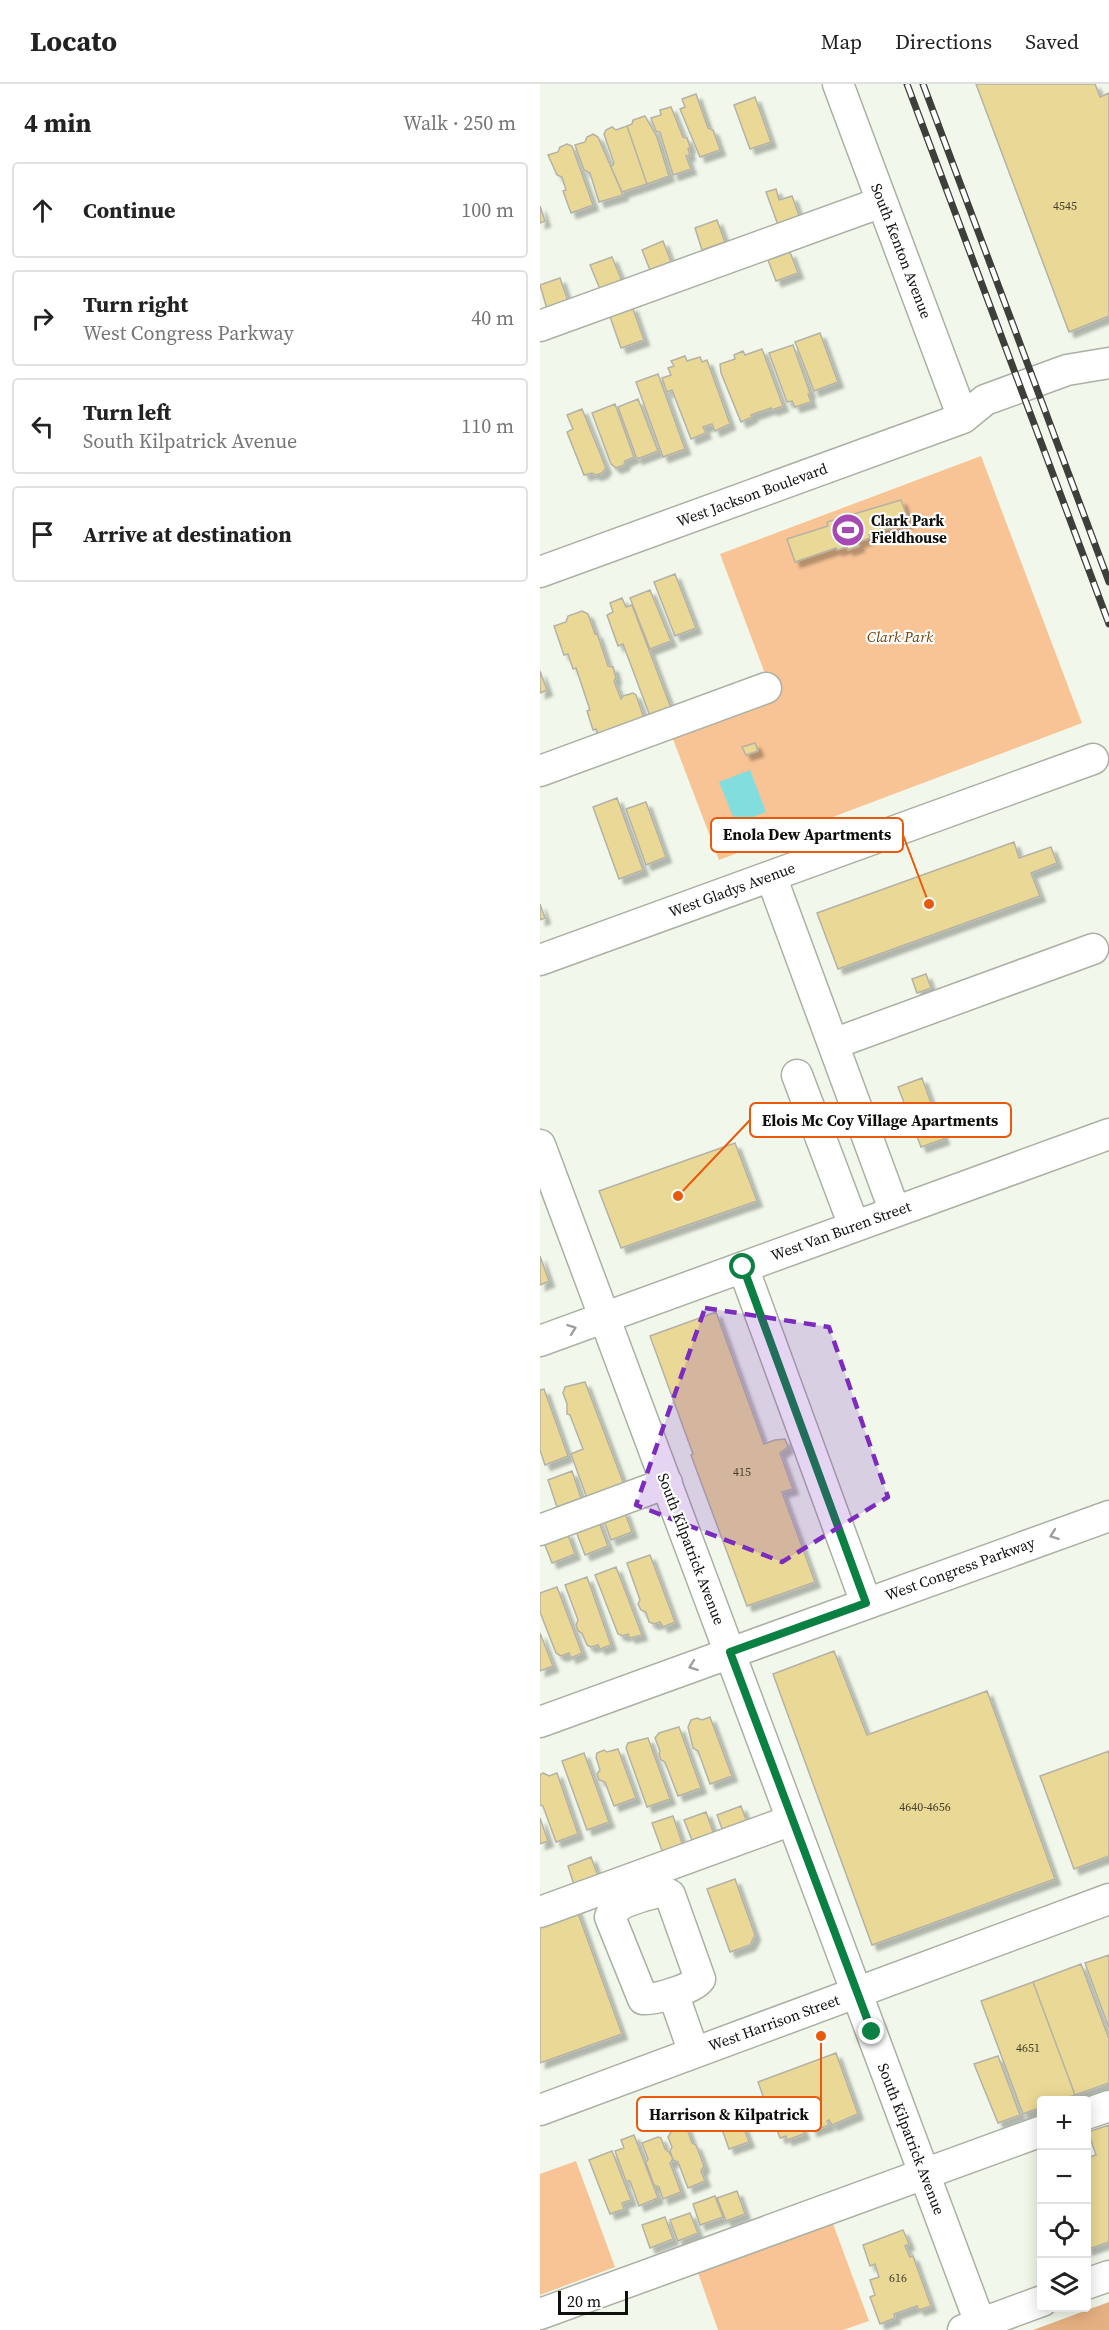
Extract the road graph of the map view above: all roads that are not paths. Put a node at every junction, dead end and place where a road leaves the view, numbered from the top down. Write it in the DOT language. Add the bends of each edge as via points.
graph roads {
  1 [pos="845,86"];
  2 [pos="882,202"];
  3 [pos="540,326"];
  4 [pos="1109,363"];
  5 [pos="1109,369"];
  6 [pos="963,418"];
  7 [pos="540,572"];
  8 [pos="766,688"];
  9 [pos="1093,759"];
  10 [pos="540,771"];
  11 [pos="771,876"];
  12 [pos="1094,949"];
  13 [pos="540,960"];
  14 [pos="833,1044"];
  15 [pos="797,1075"];
  16 [pos="1109,1134"];
  17 [pos="540,1148"];
  18 [pos="895,1212"];
  19 [pos="855,1226"];
  20 [pos="743,1267"];
  21 [pos="604,1317"];
  22 [pos="540,1341"];
  23 [pos="667,1483"];
  24 [pos="1109,1516"];
  25 [pos="540,1530"];
  26 [pos="866,1603"];
  27 [pos="730,1652"];
  28 [pos="540,1722"];
  29 [pos="792,1820"];
  30 [pos="1109,1899"];
  31 [pos="540,1912"];
  32 [pos="857,1992"];
  33 [pos="673,1993"];
  34 [pos="694,2053"];
  35 [pos="1109,2106"];
  36 [pos="540,2110"];
  37 [pos="1091,2112"];
  38 [pos="1037,2132"];
  39 [pos="925,2174"];
  40 [pos="1109,2276"];
  41 [pos="1091,2282"];
  42 [pos="1037,2302"];
  43 [pos="540,2314"];
  44 [pos="971,2327"];
  1 -- 2 [label="street, South Kenton Avenue"];
  2 -- 3 [label="street"];
  2 -- 6 [label="street, South Kenton Avenue"];
  4 -- 6 [label="street, West Jackson Boulevard" via="1067,370 985,400"];
  5 -- 6 [label="street, West Jackson Boulevard" via="1076,389 993,419"];
  6 -- 7 [label="street, West Jackson Boulevard"];
  8 -- 10 [label="street"];
  9 -- 11 [label="street, West Gladys Avenue"];
  11 -- 13 [label="street, West Gladys Avenue"];
  11 -- 14 [label="street"];
  12 -- 14 [label="street"];
  14 -- 18 [label="street"];
  15 -- 19 [label="street"];
  16 -- 18 [label="street, West Van Buren Street"];
  17 -- 21 [label="street, South Kilpatrick Avenue"];
  18 -- 19 [label="street, West Van Buren Street"];
  19 -- 20 [label="street, West Van Buren Street"];
  20 -- 21 [label="street, West Van Buren Street"];
  20 -- 26 [label="street"];
  22 -- 21 [label="street, West Van Buren Street, one-way"];
  21 -- 23 [label="street, South Kilpatrick Avenue"];
  23 -- 25 [label="street"];
  23 -- 27 [label="street, South Kilpatrick Avenue"];
  24 -- 26 [label="street, West Congress Parkway, one-way"];
  26 -- 27 [label="street, West Congress Parkway"];
  27 -- 28 [label="street, West Congress Parkway, one-way"];
  27 -- 29 [label="street, South Kilpatrick Avenue"];
  29 -- 31 [label="street"];
  29 -- 32 [label="street, South Kilpatrick Avenue"];
  30 -- 32 [label="street, West Harrison Street"];
  32 -- 34 [label="street, West Harrison Street"];
  32 -- 39 [label="street, South Kilpatrick Avenue"];
  33 -- 34 [label="street"];
  34 -- 36 [label="street, West Harrison Street"];
  35 -- 37 [label="street"];
  38 -- 39 [label="street"];
  39 -- 43 [label="street"];
  39 -- 44 [label="street, South Kilpatrick Avenue"];
  40 -- 41 [label="street"];
  42 -- 44 [label="street"];
}
